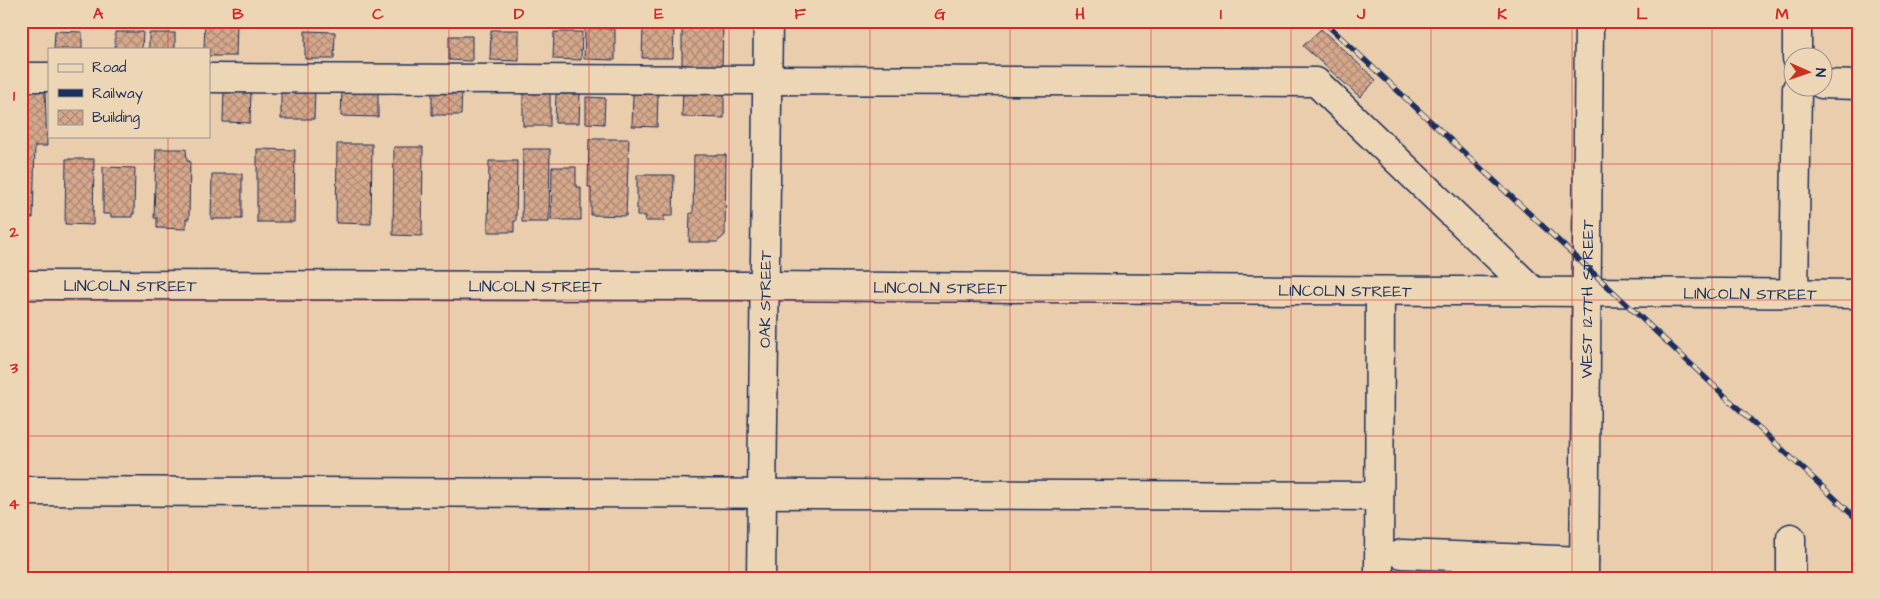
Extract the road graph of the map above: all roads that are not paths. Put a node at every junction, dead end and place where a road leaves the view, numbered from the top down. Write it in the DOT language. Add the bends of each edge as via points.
graph roads {
  1 [pos="768,21"];
  2 [pos="1589,21"];
  3 [pos="1797,21"];
  4 [pos="1797,48"];
  5 [pos="21,77"];
  6 [pos="48,77"];
  7 [pos="210,78"];
  8 [pos="767,80"];
  9 [pos="1832,84"];
  10 [pos="1859,85"];
  11 [pos="1797,98"];
  12 [pos="21,285"];
  13 [pos="765,286"];
  14 [pos="1380,291"];
  15 [pos="1534,292"];
  16 [pos="1586,292"];
  17 [pos="1794,294"];
  18 [pos="1859,294"];
  19 [pos="21,492"];
  20 [pos="762,494"];
  21 [pos="1379,496"];
  22 [pos="1791,538"];
  23 [pos="1402,554"];
  24 [pos="1584,569"];
  25 [pos="762,578"];
  26 [pos="1379,578"];
  27 [pos="1791,578"];
  1 -- 8 [label="street, OAK STREET"];
  2 -- 16 [label="street, WEST 127TH STREET"];
  3 -- 4 [label="street"];
  5 -- 6 [label="street"];
  7 -- 8 [label="street"];
  8 -- 13 [label="street, OAK STREET"];
  8 -- 15 [label="street" via="1316,82"];
  9 -- 10 [label="street"];
  11 -- 17 [label="street"];
  12 -- 13 [label="street, LINCOLN STREET"];
  13 -- 14 [label="street, LINCOLN STREET"];
  13 -- 20 [label="street, OAK STREET"];
  14 -- 15 [label="street, LINCOLN STREET"];
  14 -- 21 [label="street"];
  15 -- 16 [label="street, LINCOLN STREET"];
  16 -- 17 [label="street, LINCOLN STREET"];
  16 -- 24 [label="street, WEST 127TH STREET"];
  17 -- 18 [label="street, LINCOLN STREET"];
  19 -- 20 [label="street"];
  20 -- 21 [label="street"];
  20 -- 25 [label="street, OAK STREET"];
  21 -- 26 [label="street"];
  22 -- 27 [label="street"];
  23 -- 24 [label="street"];
}
